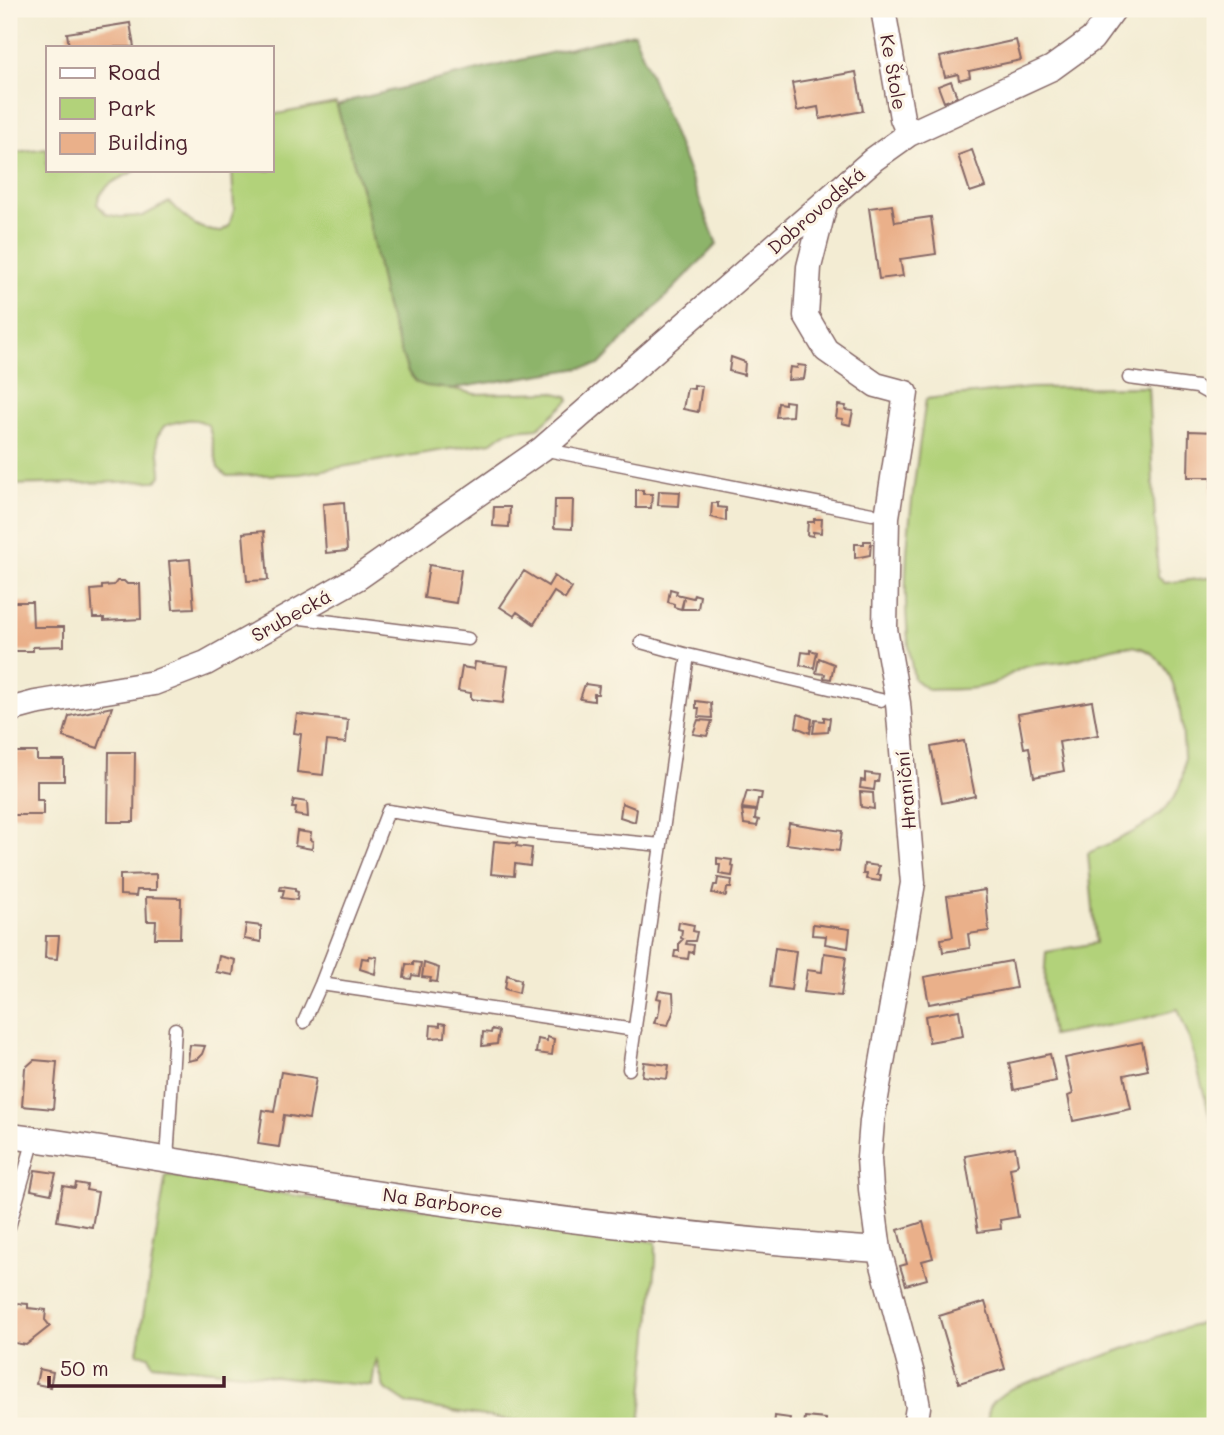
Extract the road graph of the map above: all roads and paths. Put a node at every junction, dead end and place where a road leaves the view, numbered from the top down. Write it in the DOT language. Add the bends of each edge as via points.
graph roads {
  1 [pos="883,9"];
  2 [pos="1114,9"];
  3 [pos="909,134"];
  4 [pos="825,204"];
  5 [pos="1129,379"];
  6 [pos="1215,397"];
  7 [pos="542,449"];
  8 [pos="872,514"];
  9 [pos="289,616"];
  10 [pos="468,639"];
  11 [pos="641,642"];
  12 [pos="688,656"];
  13 [pos="881,701"];
  14 [pos="9,710"];
  15 [pos="661,845"];
  16 [pos="321,984"];
  17 [pos="304,1021"];
  18 [pos="175,1029"];
  19 [pos="635,1030"];
  20 [pos="629,1069"];
  21 [pos="9,1136"];
  22 [pos="34,1139"];
  23 [pos="167,1160"];
  24 [pos="9,1227"];
  25 [pos="879,1250"];
  26 [pos="915,1426"];
  1 -- 3 [label="street, Ke Štole" via="902,118"];
  2 -- 3 [label="street, Dobrovodská" via="1092,39 1052,68"];
  3 -- 4 [label="street, Dobrovodská"];
  4 -- 7 [label="street, Dobrovodská"];
  4 -- 25 [label="street, Hraniční" via="809,267 806,316 826,350 876,385 906,393 887,517 885,629 898,704 913,883 872,1121 869,1158"];
  5 -- 6 [label="lane" via="1197,387"];
  7 -- 8 [label="lane"];
  7 -- 9 [label="street, Srubecká" via="359,577"];
  9 -- 10 [label="lane"];
  9 -- 14 [label="street, Srubecká" via="206,663 154,682"];
  11 -- 12 [label="lane"];
  12 -- 13 [label="lane"];
  12 -- 15 [label="lane"];
  15 -- 16 [label="lane" via="525,832 388,811"];
  15 -- 19 [label="lane"];
  16 -- 17 [label="lane"];
  16 -- 19 [label="lane"];
  18 -- 23 [label="lane"];
  19 -- 20 [label="lane"];
  21 -- 22 [label="street, Na Barborce"];
  22 -- 23 [label="street, Na Barborce"];
  22 -- 24 [label="lane"];
  23 -- 25 [label="street, Na Barborce" via="574,1221 762,1243"];
  25 -- 26 [label="street, Hraniční" via="912,1374 918,1407"];
}
